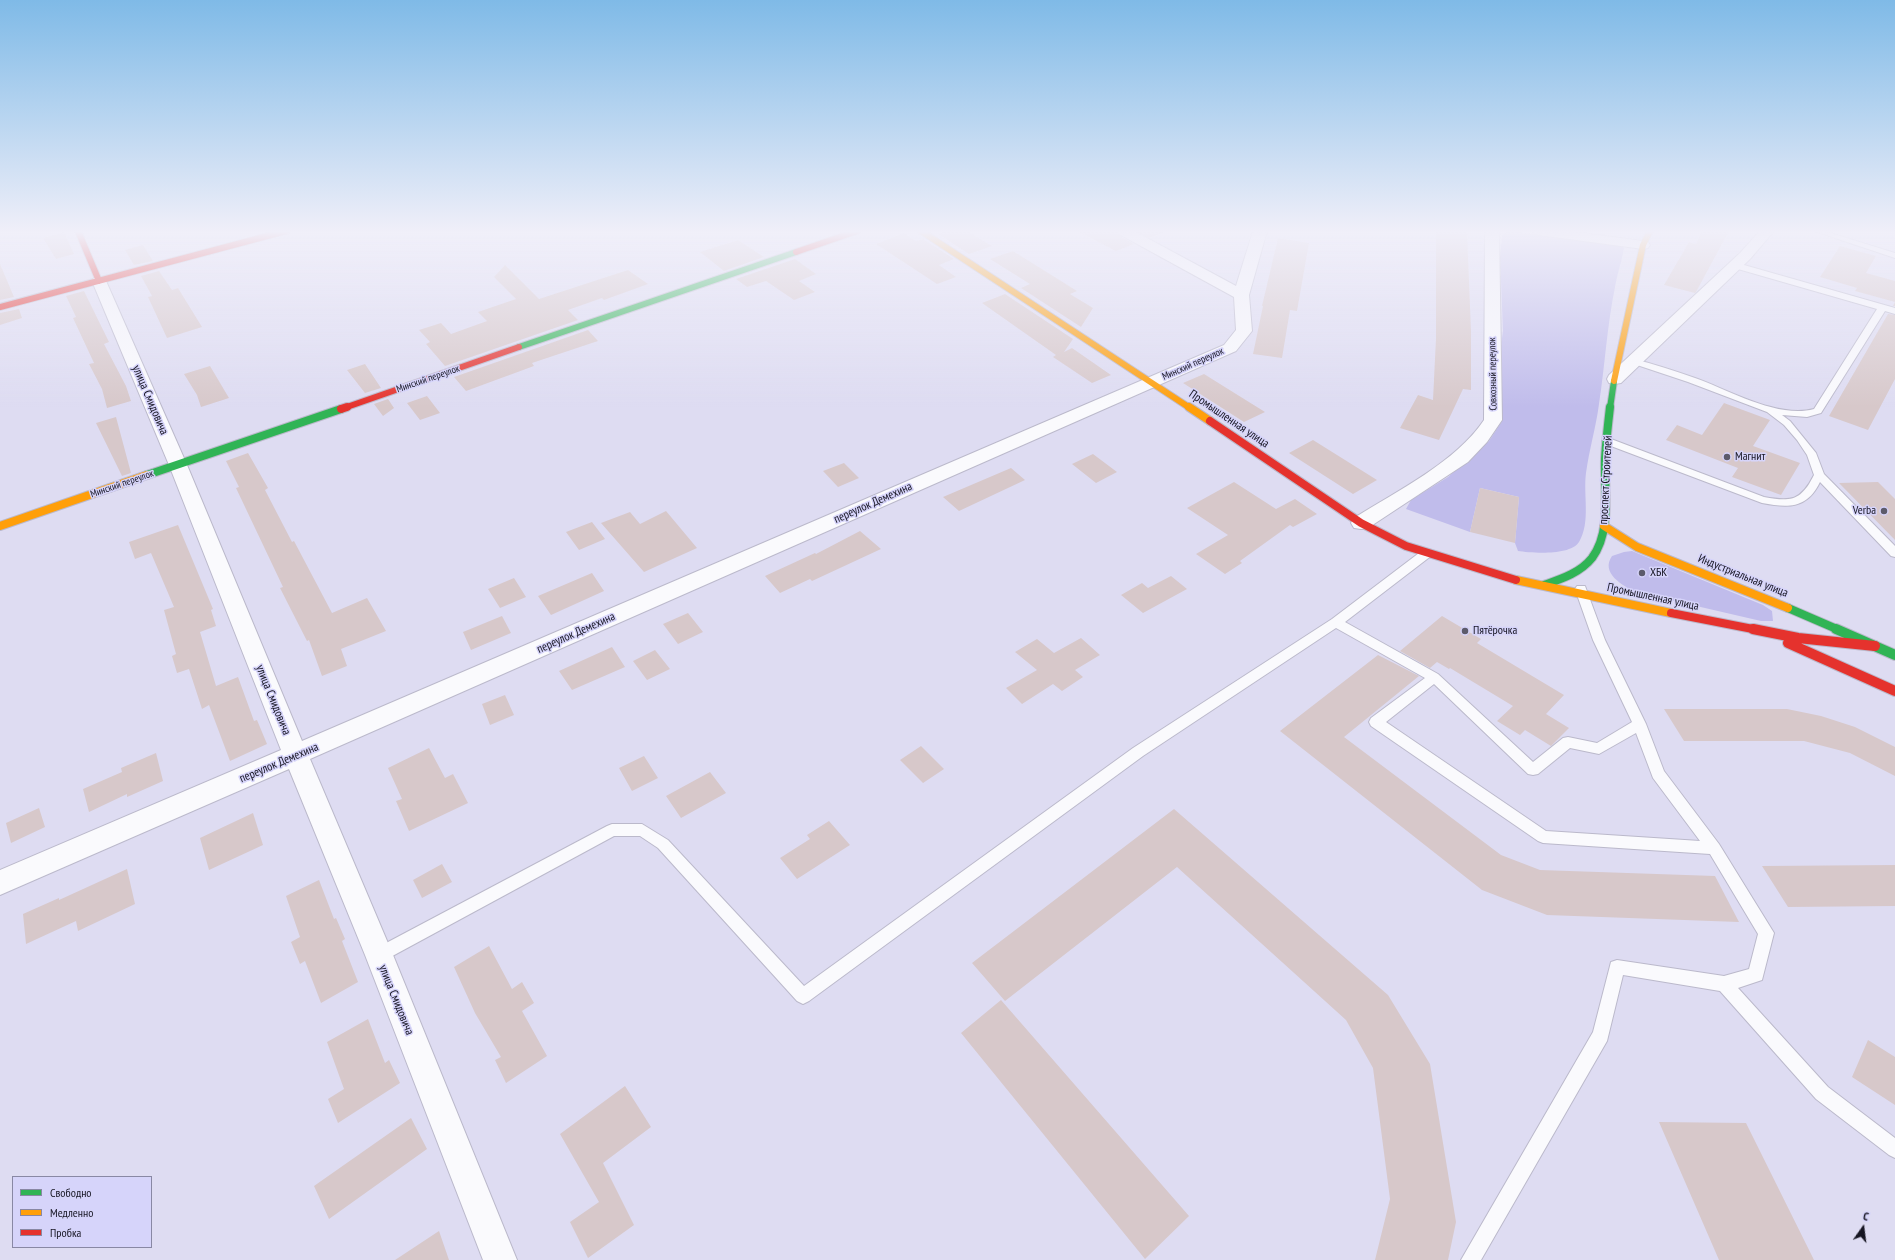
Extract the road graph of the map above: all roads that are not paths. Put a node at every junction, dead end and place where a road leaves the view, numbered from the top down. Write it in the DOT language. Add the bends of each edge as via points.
graph roads {
  1 [pos="65,290"];
  2 [pos="103,290"];
  3 [pos="686,290"];
  4 [pos="1010,290"];
  5 [pos="1231,290"];
  6 [pos="1243,290"];
  7 [pos="1492,290"];
  8 [pos="1632,290"];
  9 [pos="1708,290"];
  10 [pos="1819,290"];
  11 [pos="1241,295"];
  12 [pos="0,307"];
  13 [pos="1882,308"];
  14 [pos="1895,311"];
  15 [pos="1632,362"];
  16 [pos="1615,379"];
  17 [pos="1152,382"];
  18 [pos="1770,410"];
  19 [pos="1607,441"];
  20 [pos="178,465"];
  21 [pos="1819,475"];
  22 [pos="1361,523"];
  23 [pos="0,526"];
  24 [pos="1604,526"];
  25 [pos="1427,553"];
  26 [pos="1895,553"];
  27 [pos="1544,585"];
  28 [pos="1582,595"];
  29 [pos="1336,622"];
  30 [pos="1757,631"];
  31 [pos="1875,646"];
  32 [pos="1895,655"];
  33 [pos="1434,677"];
  34 [pos="1895,691"];
  35 [pos="1639,724"];
  36 [pos="296,756"];
  37 [pos="1714,848"];
  38 [pos="0,883"];
  39 [pos="379,955"];
  40 [pos="1724,984"];
  41 [pos="1895,1149"];
  42 [pos="500,1260"];
  43 [pos="1470,1260"];
  1 -- 12 [label="main road"];
  2 -- 20 [label="street, улица Смидовича"];
  3 -- 20 [label="main road, Минский переулок"];
  4 -- 17 [label="main road, Промышленная улица"];
  5 -- 11 [label="street"];
  6 -- 11 [label="street, Минский переулок"];
  7 -- 22 [label="street, Совхозный переулок" via="1493,420 1482,438 1461,458"];
  8 -- 16 [label="main road, проспект Строителей"];
  9 -- 15 [label="street"];
  10 -- 13 [label="lane"];
  11 -- 17 [label="street, Минский переулок" via="1244,331 1230,348"];
  13 -- 14 [label="lane"];
  13 -- 18 [label="lane" via="1818,411 1791,414"];
  15 -- 16 [label="street"];
  15 -- 18 [label="lane"];
  16 -- 19 [label="main road, проспект Строителей"];
  17 -- 22 [label="main road, Промышленная улица"];
  17 -- 36 [label="street, переулок Демехина"];
  18 -- 21 [label="lane" via="1787,423 1800,438 1812,456"];
  19 -- 21 [label="lane" via="1755,497 1782,504 1794,503 1804,497 1814,487"];
  19 -- 24 [label="main road, проспект Строителей"];
  20 -- 23 [label="main road, Минский переулок"];
  20 -- 36 [label="street, улица Смидовича"];
  21 -- 26 [label="lane"];
  22 -- 25 [label="main road, Промышленная улица" via="1406,546"];
  24 -- 27 [label="main road, проспект Строителей" via="1594,555 1573,572"];
  24 -- 31 [label="main road, Индустриальная улица" via="1637,546"];
  25 -- 27 [label="main road, Промышленная улица" via="1496,575"];
  25 -- 29 [label="lane"];
  27 -- 28 [label="main road, Промышленная улица"];
  28 -- 30 [label="main road, Промышленная улица"];
  28 -- 35 [label="lane" via="1581,588 1599,640"];
  29 -- 33 [label="lane"];
  29 -- 39 [label="lane" via="1138,752 803,996 663,844 642,830 612,830"];
  30 -- 31 [label="main road, Индустриальная улица"];
  30 -- 34 [label="main road"];
  31 -- 32 [label="main road, Индустриальная улица"];
  33 -- 35 [label="lane" via="1533,770 1568,742 1599,749"];
  33 -- 37 [label="lane" via="1376,722 1543,837"];
  35 -- 37 [label="lane" via="1658,774"];
  36 -- 38 [label="street, переулок Демехина"];
  36 -- 39 [label="street, улица Смидовича"];
  37 -- 40 [label="lane" via="1766,933 1756,975"];
  39 -- 42 [label="street, улица Смидовича"];
  40 -- 41 [label="lane" via="1822,1093"];
  40 -- 43 [label="lane" via="1617,967 1601,1035"];
}
